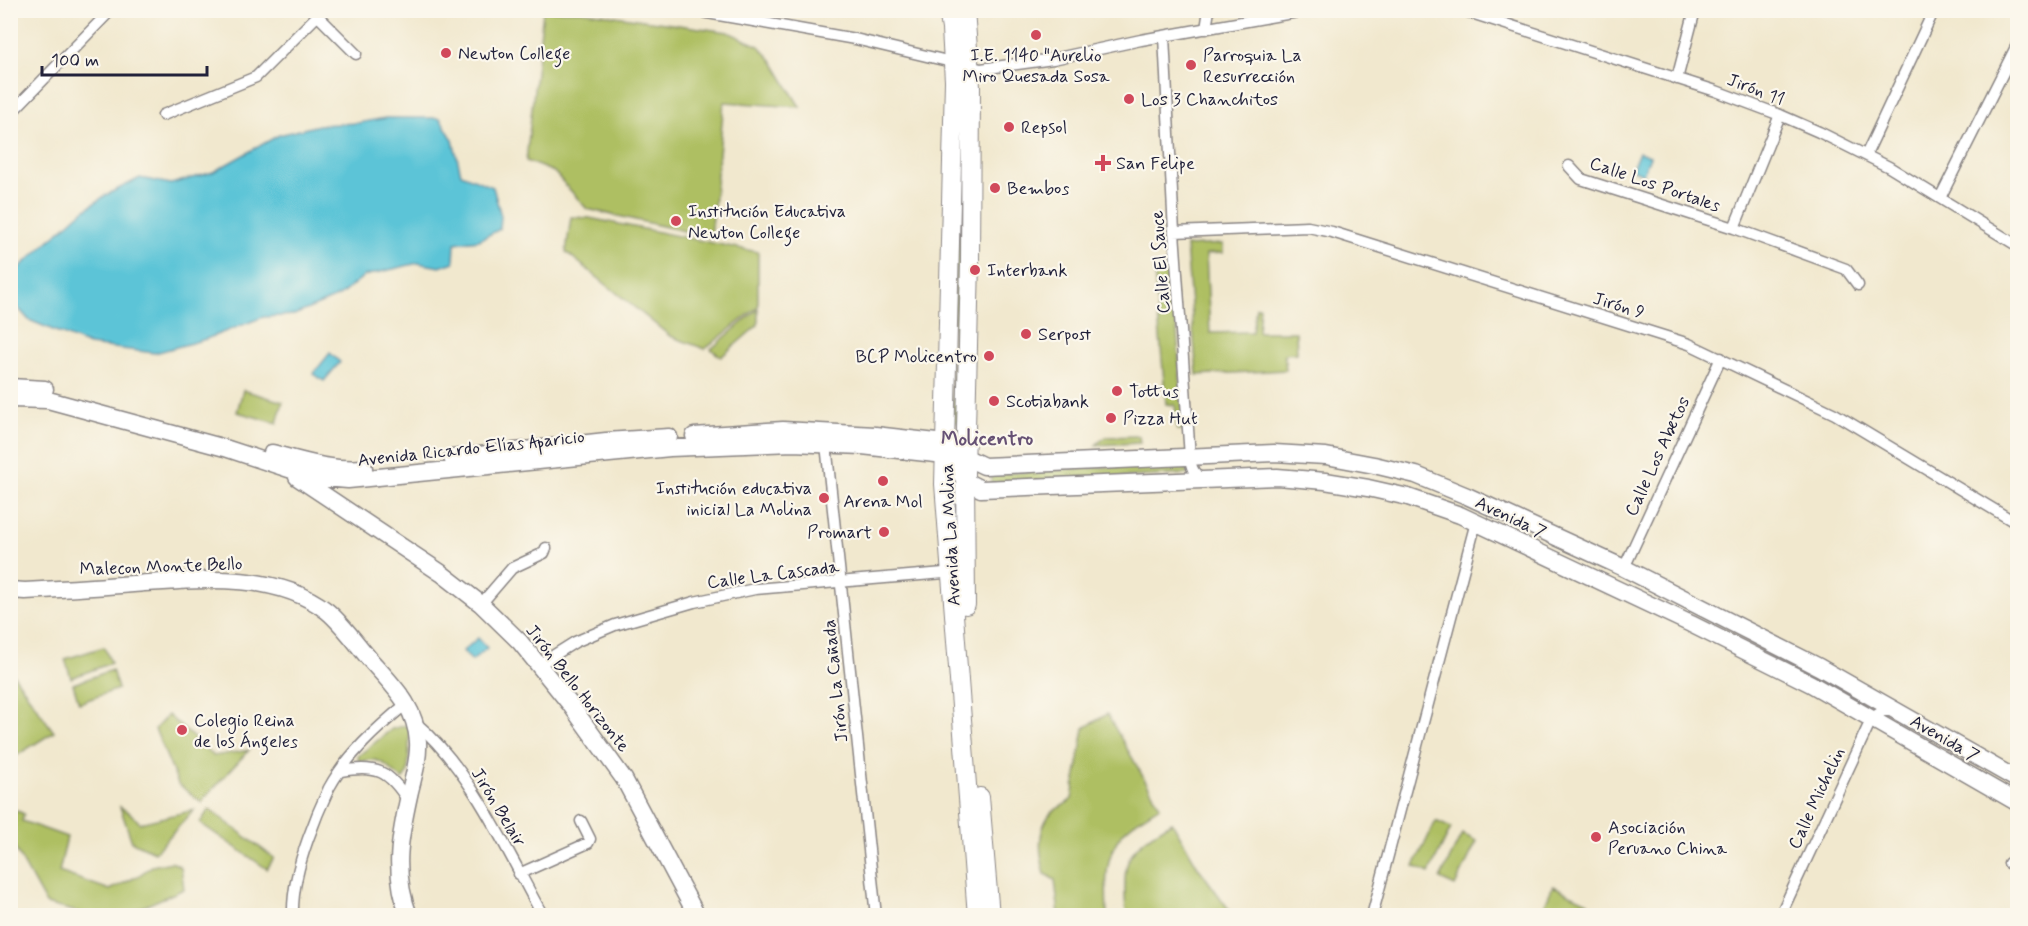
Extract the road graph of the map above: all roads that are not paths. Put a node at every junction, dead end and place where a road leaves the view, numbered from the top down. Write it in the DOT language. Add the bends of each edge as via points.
graph roads {
  1 [pos="111,10"];
  2 [pos="690,10"];
  3 [pos="948,10"];
  4 [pos="965,10"];
  5 [pos="1209,10"];
  6 [pos="1309,10"];
  7 [pos="1462,10"];
  8 [pos="1695,10"];
  9 [pos="1934,10"];
  10 [pos="320,13"];
  11 [pos="728,13"];
  12 [pos="1206,29"];
  13 [pos="1164,36"];
  14 [pos="2018,43"];
  15 [pos="356,54"];
  16 [pos="962,65"];
  17 [pos="1677,79"];
  18 [pos="10,114"];
  19 [pos="163,115"];
  20 [pos="1780,115"];
  21 [pos="1866,155"];
  22 [pos="1569,166"];
  23 [pos="1940,198"];
  24 [pos="1734,228"];
  25 [pos="1174,232"];
  26 [pos="2018,246"];
  27 [pos="1858,285"];
  28 [pos="1721,357"];
  29 [pos="10,387"];
  30 [pos="10,399"];
  31 [pos="826,444"];
  32 [pos="257,449"];
  33 [pos="945,449"];
  34 [pos="965,457"];
  35 [pos="1190,457"];
  36 [pos="279,465"];
  37 [pos="348,480"];
  38 [pos="1202,480"];
  39 [pos="967,482"];
  40 [pos="338,504"];
  41 [pos="1516,518"];
  42 [pos="1476,522"];
  43 [pos="2018,524"];
  44 [pos="1508,537"];
  45 [pos="546,548"];
  46 [pos="1624,568"];
  47 [pos="958,572"];
  48 [pos="842,581"];
  49 [pos="10,590"];
  50 [pos="480,604"];
  51 [pos="540,664"];
  52 [pos="1819,667"];
  53 [pos="1811,684"];
  54 [pos="406,704"];
  55 [pos="1896,711"];
  56 [pos="1872,718"];
  57 [pos="416,723"];
  58 [pos="340,771"];
  59 [pos="2018,780"];
  60 [pos="408,801"];
  61 [pos="2018,803"];
  62 [pos="581,821"];
  63 [pos="519,874"];
  64 [pos="293,915"];
  65 [pos="409,915"];
  66 [pos="543,915"];
  67 [pos="697,915"];
  68 [pos="876,915"];
  69 [pos="977,915"];
  70 [pos="990,915"];
  71 [pos="1372,915"];
  72 [pos="1779,915"];
  1 -- 18 [label="street"];
  2 -- 11 [label="street"];
  3 -- 16 [label="main road, Avenida La Molina"];
  4 -- 16 [label="main road, Avenida La Molina"];
  5 -- 12 [label="street"];
  6 -- 12 [label="street"];
  7 -- 17 [label="street, Jirón 11"];
  8 -- 17 [label="street"];
  9 -- 21 [label="street"];
  10 -- 15 [label="street"];
  10 -- 19 [label="street" via="256,77"];
  11 -- 16 [label="street"];
  12 -- 13 [label="street"];
  13 -- 16 [label="street" via="993,68"];
  13 -- 25 [label="street, Calle El Sauce"];
  14 -- 23 [label="street"];
  16 -- 33 [label="main road, Avenida La Molina"];
  16 -- 34 [label="main road, Avenida La Molina" via="970,238"];
  17 -- 20 [label="street, Jirón 11"];
  20 -- 21 [label="street, Jirón 11"];
  20 -- 24 [label="street, Calle Los Portales"];
  21 -- 23 [label="street, Jirón 11"];
  22 -- 24 [label="street, Calle Los Portales" via="1581,179"];
  23 -- 26 [label="street, Jirón 11"];
  24 -- 27 [label="street, Calle Los Portales" via="1846,268"];
  25 -- 28 [label="street, Jirón 9" via="1308,227 1332,232 1678,340"];
  25 -- 35 [label="street, Calle El Sauce"];
  28 -- 43 [label="street, Jirón 9" via="1835,414"];
  28 -- 46 [label="street, Calle Los Abetos"];
  29 -- 32 [label="street, Avenida Ricardo Elías Aparicio" via="47,389"];
  30 -- 36 [label="street, Avenida Ricardo Elías Aparicio" via="48,400"];
  31 -- 33 [label="street, Avenida Ricardo Elías Aparicio"];
  31 -- 37 [label="street, Avenida Ricardo Elías Aparicio" via="670,448"];
  31 -- 48 [label="street, Jirón La Cañada"];
  32 -- 33 [label="street, Avenida Ricardo Elías Aparicio" via="348,469 606,441 783,430 875,435"];
  32 -- 36 [label="street, Jirón Bello Horizonte"];
  33 -- 34 [label="street, Avenida 7"];
  33 -- 39 [label="street"];
  33 -- 47 [label="main road, Avenida La Molina" via="944,484"];
  34 -- 35 [label="street, Avenida 7" via="984,466"];
  34 -- 39 [label="main road, Avenida La Molina"];
  35 -- 38 [label="street, Calle El Sauce" via="1195,474"];
  35 -- 41 [label="street, Avenida 7" via="1274,453 1326,456 1416,475"];
  36 -- 37 [label="street, Avenida Ricardo Elías Aparicio" via="313,477"];
  36 -- 40 [label="street, Jirón Bello Horizonte"];
  37 -- 40 [label="street"];
  38 -- 39 [label="street, Avenida 7" via="981,489"];
  38 -- 42 [label="street, Avenida 7" via="1277,477 1335,483 1408,497"];
  39 -- 47 [label="main road, Avenida La Molina"];
  40 -- 50 [label="street, Jirón Bello Horizonte"];
  41 -- 44 [label="street"];
  41 -- 46 [label="street, Avenida 7"];
  42 -- 44 [label="street, Avenida 7"];
  42 -- 71 [label="street"];
  44 -- 53 [label="street, Avenida 7"];
  45 -- 50 [label="street" via="544,553 512,568"];
  46 -- 52 [label="street, Avenida 7"];
  47 -- 48 [label="street, Calle La Cascada"];
  47 -- 69 [label="main road, Avenida La Molina"];
  47 -- 70 [label="main road, Avenida La Molina" via="965,594"];
  48 -- 51 [label="street, Calle La Cascada" via="755,589 694,602 615,625 575,642"];
  48 -- 68 [label="street, Jirón La Cañada"];
  49 -- 54 [label="street, Malecon Monte Bello" via="202,580 246,581 280,589 328,612"];
  50 -- 51 [label="street, Jirón Bello Horizonte"];
  51 -- 67 [label="street, Jirón Bello Horizonte" via="624,779"];
  52 -- 53 [label="street"];
  52 -- 55 [label="street, Avenida 7"];
  53 -- 56 [label="street, Avenida 7"];
  54 -- 57 [label="street, Malecon Monte Bello"];
  54 -- 58 [label="street" via="360,746"];
  55 -- 56 [label="street" via="1883,711"];
  55 -- 59 [label="street, Avenida 7"];
  56 -- 61 [label="street, Avenida 7"];
  56 -- 72 [label="street, Calle Michelin"];
  57 -- 60 [label="street, Malecon Monte Bello" via="418,745"];
  57 -- 63 [label="street, Jirón Belair" via="445,752 478,800"];
  58 -- 60 [label="street" via="362,768 381,772 397,783"];
  58 -- 64 [label="street" via="316,816 304,852"];
  60 -- 65 [label="street, Malecon Monte Bello" via="398,859 400,888"];
  62 -- 63 [label="street" via="590,839 588,843"];
  63 -- 66 [label="street, Jirón Belair"];
}
